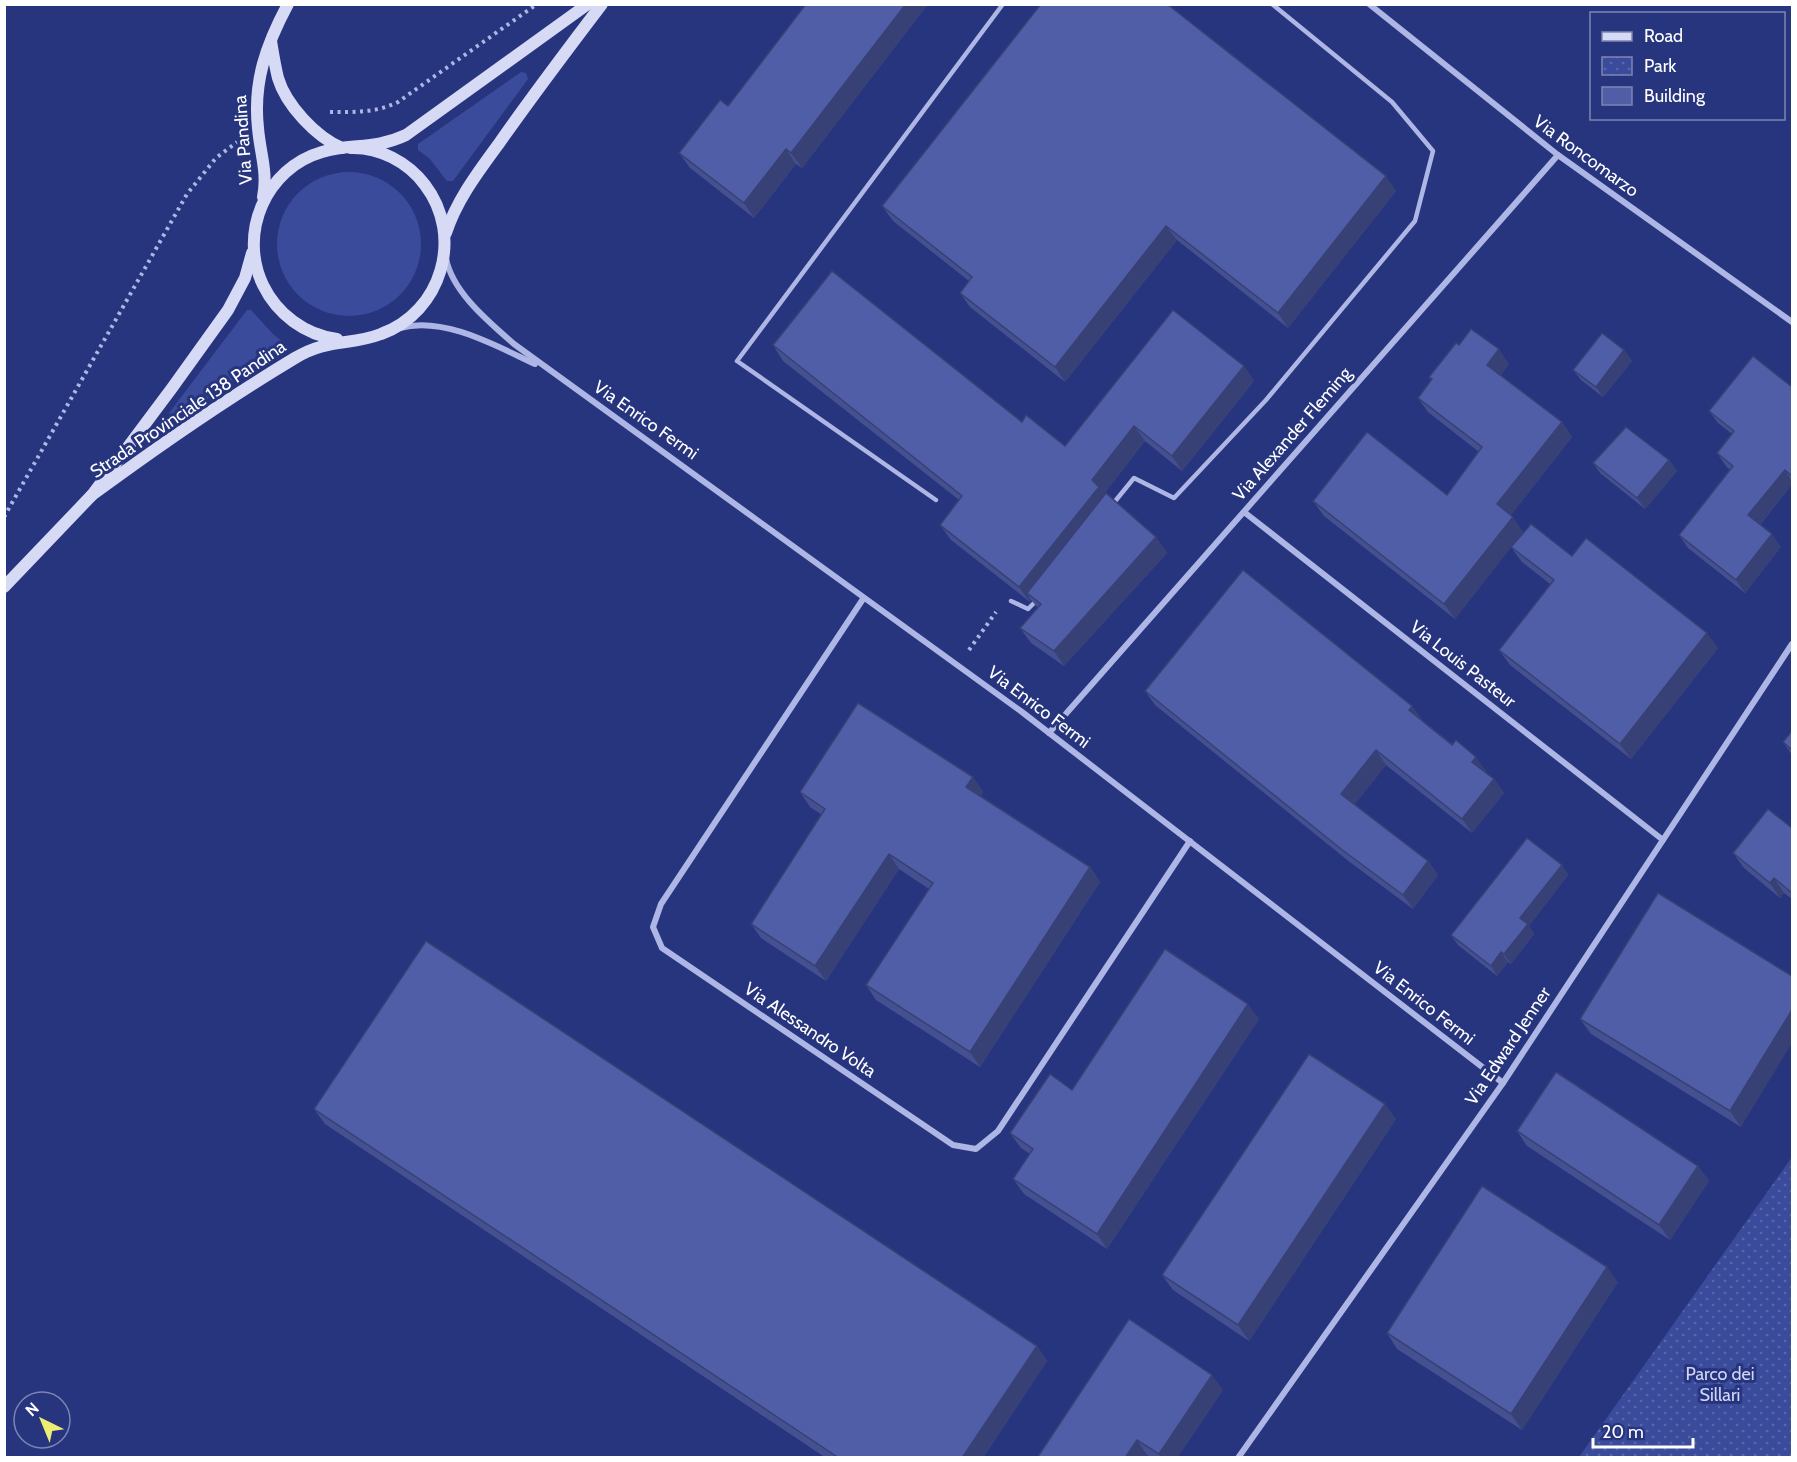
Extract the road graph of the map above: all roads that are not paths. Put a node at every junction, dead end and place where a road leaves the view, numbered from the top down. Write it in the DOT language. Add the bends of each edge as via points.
graph roads {
  1 [pos="288,4"];
  2 [pos="588,4"];
  3 [pos="602,4"];
  4 [pos="1003,4"];
  5 [pos="1272,4"];
  6 [pos="1369,4"];
  7 [pos="271,40"];
  8 [pos="346,148"];
  9 [pos="1558,155"];
  10 [pos="262,204"];
  11 [pos="445,242"];
  12 [pos="254,246"];
  13 [pos="1792,322"];
  14 [pos="385,333"];
  15 [pos="349,340"];
  16 [pos="547,369"];
  17 [pos="92,495"];
  18 [pos="936,500"];
  19 [pos="1244,512"];
  20 [pos="1106,513"];
  21 [pos="4,587"];
  22 [pos="1043,593"];
  23 [pos="863,599"];
  24 [pos="1011,601"];
  25 [pos="1792,644"];
  26 [pos="1049,733"];
  27 [pos="1663,840"];
  28 [pos="1190,841"];
  29 [pos="1503,1083"];
  30 [pos="1238,1458"];
  1 -- 7 [label="street, Via Pandina"];
  2 -- 8 [label="street, Strada Provinciale 138 Pandina" via="406,135 382,145"];
  3 -- 11 [label="street, Strada Provinciale 138 Pandina" via="463,195"];
  4 -- 18 [label="lane" via="737,361"];
  5 -- 20 [label="lane" via="1392,102 1433,151 1415,221 1266,400 1174,498 1134,478"];
  6 -- 9 [label="street, Via Roncomarzo"];
  7 -- 8 [label="street" via="279,80 289,99 309,124"];
  7 -- 10 [label="street, Via Pandina" via="256,94 266,171"];
  8 -- 10 [label="street, Strada Provinciale 138 Pandina" via="313,155 291,167 275,182"];
  8 -- 11 [label="street, Strada Provinciale 138 Pandina" via="388,156 413,172 436,202"];
  9 -- 13 [label="street, Via Roncomarzo"];
  9 -- 19 [label="street, Via Alexander Fleming"];
  10 -- 12 [label="street, Strada Provinciale 138 Pandina"];
  11 -- 14 [label="street, Strada Provinciale 138 Pandina" via="441,273 430,296 410,318"];
  11 -- 16 [label="street, Via Enrico Fermi" via="452,276 473,303"];
  12 -- 15 [label="street, Strada Provinciale 138 Pandina" via="261,281 284,314 317,334"];
  12 -- 17 [label="street, Strada Provinciale 138 Pandina" via="245,278 228,310"];
  14 -- 15 [label="street, Strada Provinciale 138 Pandina"];
  14 -- 16 [label="street, Via Enrico Fermi" via="417,326 453,331"];
  15 -- 17 [label="street, Strada Provinciale 138 Pandina" via="318,346 294,358 144,456"];
  16 -- 23 [label="street, Via Enrico Fermi" via="680,461"];
  17 -- 21 [label="street, Strada Provinciale 138 Pandina"];
  19 -- 26 [label="street, Via Alexander Fleming"];
  19 -- 27 [label="street, Via Louis Pasteur"];
  22 -- 24 [label="lane" via="1028,609"];
  23 -- 26 [label="street, Via Enrico Fermi"];
  23 -- 28 [label="street, Via Alessandro Volta" via="661,904 653,927 662,948 953,1145 976,1149 998,1131"];
  25 -- 27 [label="street, Via Edward Jenner"];
  26 -- 28 [label="street, Via Enrico Fermi"];
  27 -- 29 [label="street, Via Edward Jenner"];
  28 -- 29 [label="street, Via Enrico Fermi"];
  29 -- 30 [label="street, Via Edward Jenner"];
}
